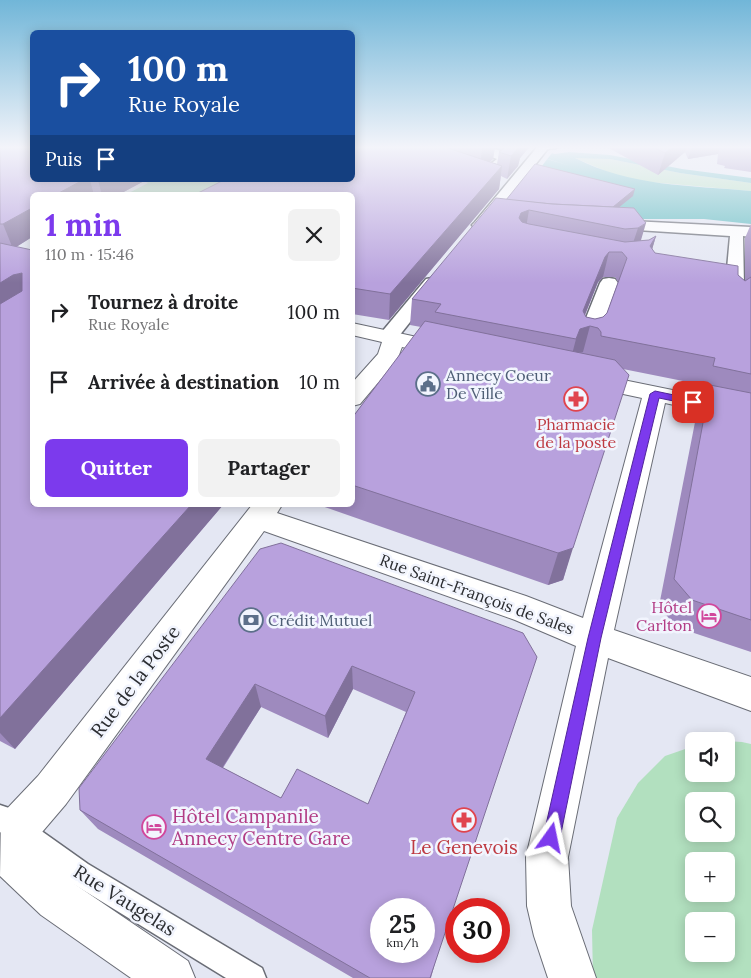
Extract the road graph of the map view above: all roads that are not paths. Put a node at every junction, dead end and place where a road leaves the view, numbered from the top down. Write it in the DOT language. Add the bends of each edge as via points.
graph roads {
  1 [pos="507,192"];
  2 [pos="595,224"];
  3 [pos="636,226"];
  4 [pos="720,230"];
  5 [pos="478,235"];
  6 [pos="743,235"];
  7 [pos="671,236"];
  8 [pos="656,245"];
  9 [pos="443,269"];
  10 [pos="708,281"];
  11 [pos="609,283"];
  12 [pos="355,330"];
  13 [pos="391,338"];
  14 [pos="588,338"];
  15 [pos="470,354"];
  16 [pos="575,371"];
  17 [pos="655,394"];
  18 [pos="355,395"];
  19 [pos="751,414"];
  20 [pos="263,511"];
  21 [pos="594,638"];
  22 [pos="751,694"];
  23 [pos="4,839"];
  24 [pos="171,978"];
  25 [pos="252,978"];
  26 [pos="572,978"];
  1 -- 5 [label="street"];
  2 -- 3 [label="street"];
  3 -- 4 [label="street"];
  3 -- 7 [label="street"];
  4 -- 6 [label="street"];
  4 -- 7 [label="street"];
  6 -- 10 [label="street" via="735,294"];
  7 -- 8 [label="street"];
  9 -- 13 [label="street"];
  11 -- 14 [label="street"];
  12 -- 13 [label="street"];
  13 -- 15 [label="street"];
  13 -- 18 [label="street" via="389,355"];
  16 -- 17 [label="street"];
  17 -- 19 [label="street"];
  17 -- 21 [label="street"];
  20 -- 21 [label="street, Rue Saint-François de Sales"];
  20 -- 23 [label="street, Rue de la Poste" via="52,790"];
  21 -- 22 [label="street, Rue Saint-François de Sales"];
  21 -- 26 [label="street" via="547,857 549,906"];
  23 -- 24 [label="street, Rue Vaugelas" via="57,899"];
  23 -- 25 [label="lane, Rue Vaugelas" via="79,873"];
}
